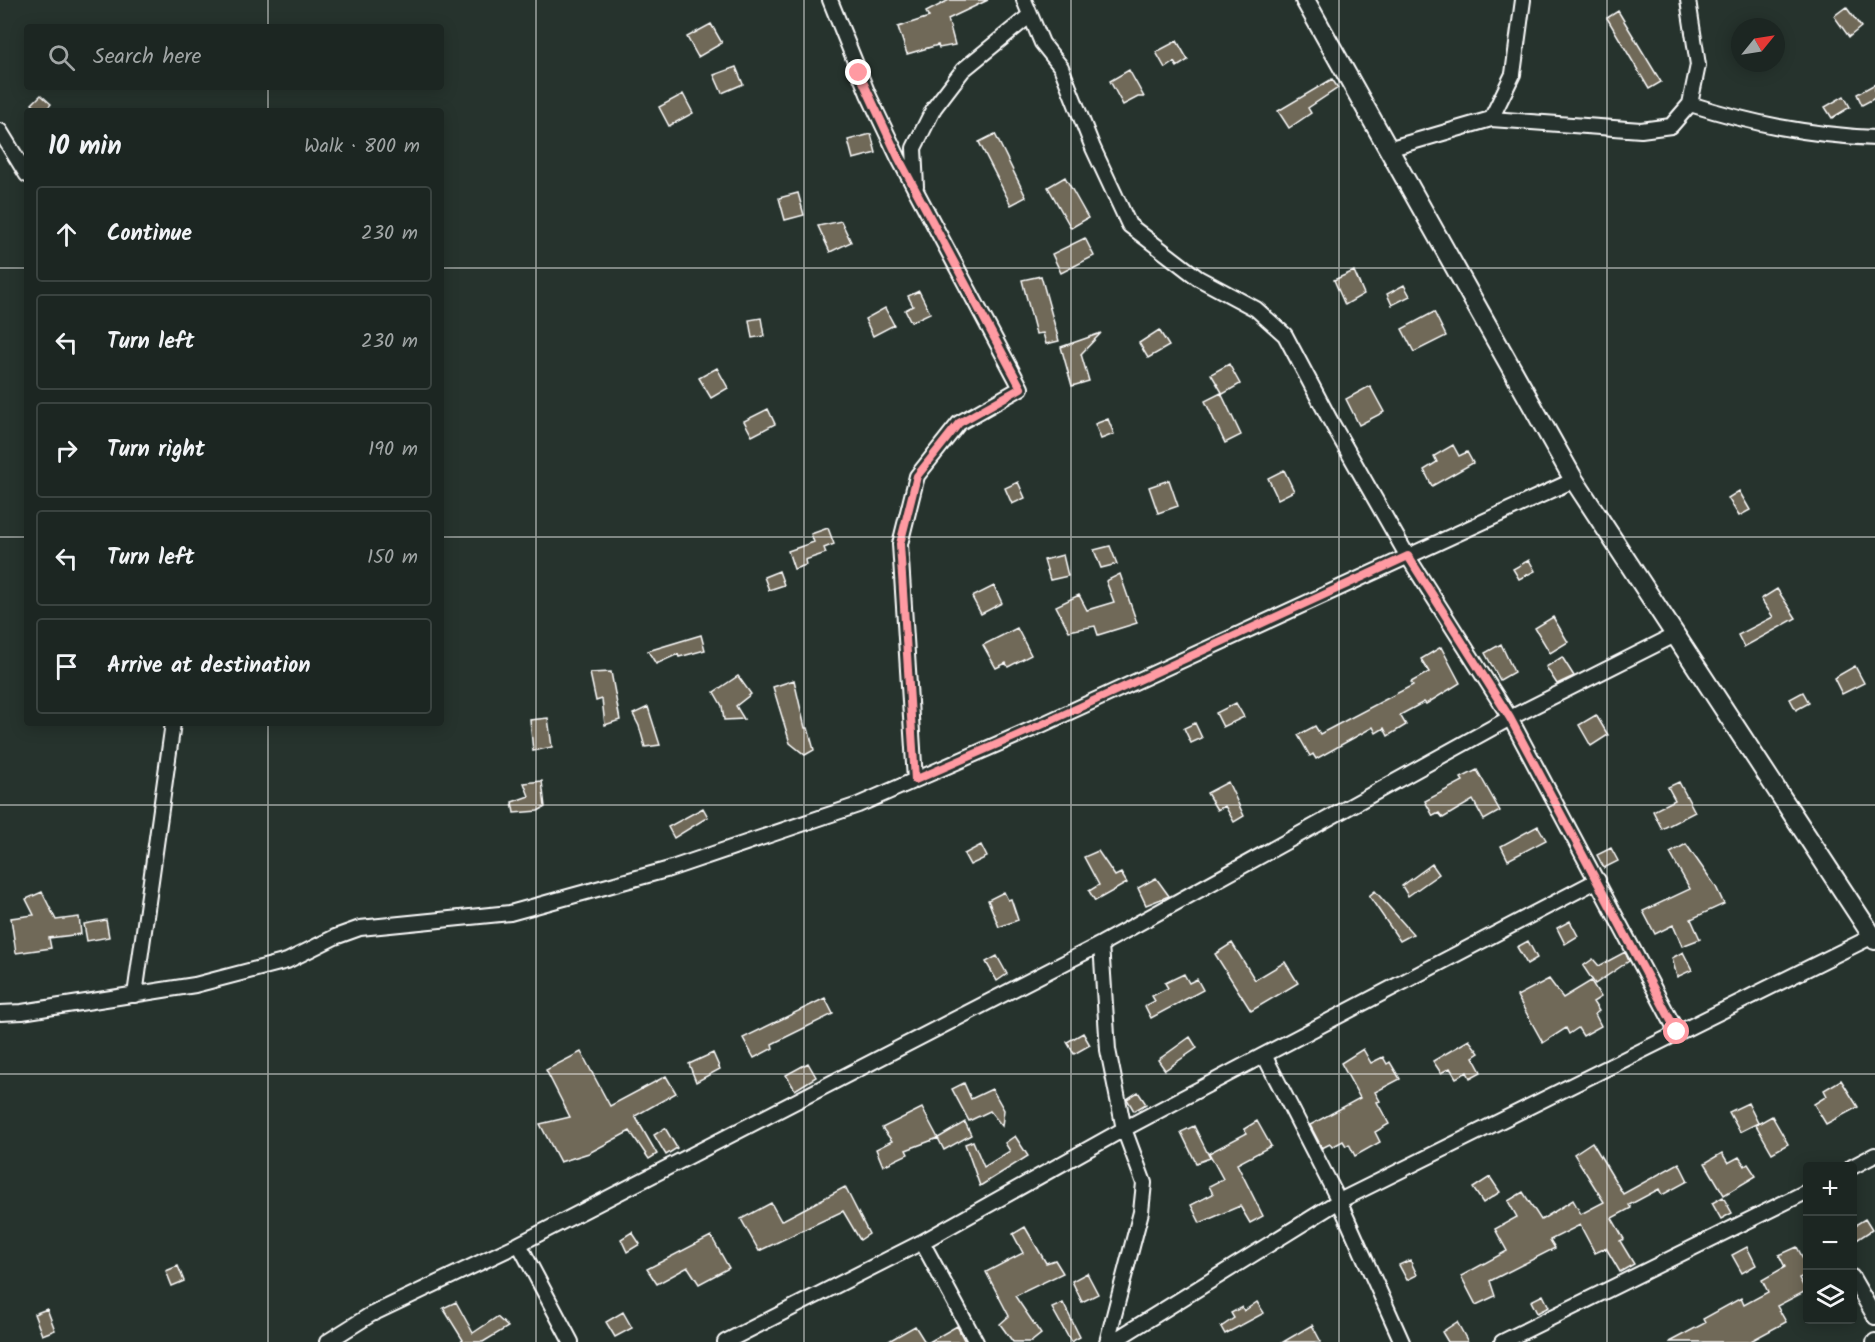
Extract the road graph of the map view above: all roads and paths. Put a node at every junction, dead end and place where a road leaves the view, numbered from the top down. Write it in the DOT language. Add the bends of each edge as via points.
graph roads {
  1 [pos="830,0"];
  2 [pos="1024,0"];
  3 [pos="1305,0"];
  4 [pos="1523,0"];
  5 [pos="1688,0"];
  6 [pos="1029,16"];
  7 [pos="1690,104"];
  8 [pos="1491,119"];
  9 [pos="0,131"];
  10 [pos="1875,138"];
  11 [pos="1388,149"];
  12 [pos="24,170"];
  13 [pos="950,253"];
  14 [pos="1574,480"];
  15 [pos="1408,556"];
  16 [pos="1675,635"];
  17 [pos="1510,718"];
  18 [pos="172,726"];
  19 [pos="915,780"];
  20 [pos="1598,880"];
  21 [pos="1874,938"];
  22 [pos="1101,944"];
  23 [pos="135,995"];
  24 [pos="0,1013"];
  25 [pos="1677,1032"];
  26 [pos="1264,1055"];
  27 [pos="1124,1129"];
  28 [pos="1875,1155"];
  29 [pos="1857,1164"];
  30 [pos="1803,1195"];
  31 [pos="1339,1201"];
  32 [pos="922,1242"];
  33 [pos="519,1244"];
  34 [pos="1857,1286"];
  35 [pos="1875,1317"];
  36 [pos="327,1342"];
  37 [pos="571,1342"];
  38 [pos="725,1342"];
  39 [pos="976,1342"];
  40 [pos="1107,1342"];
  41 [pos="1112,1342"];
  42 [pos="1402,1342"];
  43 [pos="1502,1342"];
  1 -- 13 [label="street" via="877,114"];
  2 -- 6 [label="street"];
  3 -- 11 [label="street"];
  4 -- 8 [label="street" via="1513,74"];
  5 -- 7 [label="street" via="1698,65"];
  6 -- 13 [label="street" via="963,70 934,108 914,148 916,190"];
  6 -- 15 [label="street" via="1042,43 1061,67 1129,225 1198,278 1256,309 1285,335"];
  7 -- 8 [label="street" via="1671,126 1641,130"];
  7 -- 10 [label="street" via="1749,123"];
  8 -- 11 [label="street"];
  9 -- 12 [label="street"];
  11 -- 14 [label="street"];
  13 -- 19 [label="street" via="1021,388 959,423 917,476 900,544"];
  14 -- 15 [label="street"];
  14 -- 16 [label="street"];
  15 -- 17 [label="street"];
  15 -- 19 [label="street"];
  16 -- 17 [label="street"];
  16 -- 21 [label="street"];
  17 -- 20 [label="street"];
  17 -- 22 [label="street"];
  18 -- 23 [label="street"];
  19 -- 23 [label="street" via="858,805 666,870 510,913 360,928 288,961 195,985"];
  20 -- 25 [label="street"];
  20 -- 26 [label="street"];
  21 -- 25 [label="street"];
  22 -- 27 [label="street" via="1108,1050"];
  22 -- 33 [label="street"];
  23 -- 24 [label="street"];
  25 -- 31 [label="street"];
  26 -- 27 [label="street"];
  26 -- 31 [label="street"];
  27 -- 32 [label="street"];
  27 -- 40 [label="street" via="1144,1183 1141,1212"];
  28 -- 29 [label="street"];
  30 -- 43 [label="street"];
  31 -- 41 [label="street"];
  31 -- 42 [label="street"];
  32 -- 38 [label="street"];
  32 -- 39 [label="street"];
  33 -- 36 [label="street" via="370,1315"];
  33 -- 37 [label="street"];
  34 -- 35 [label="street"];
}
